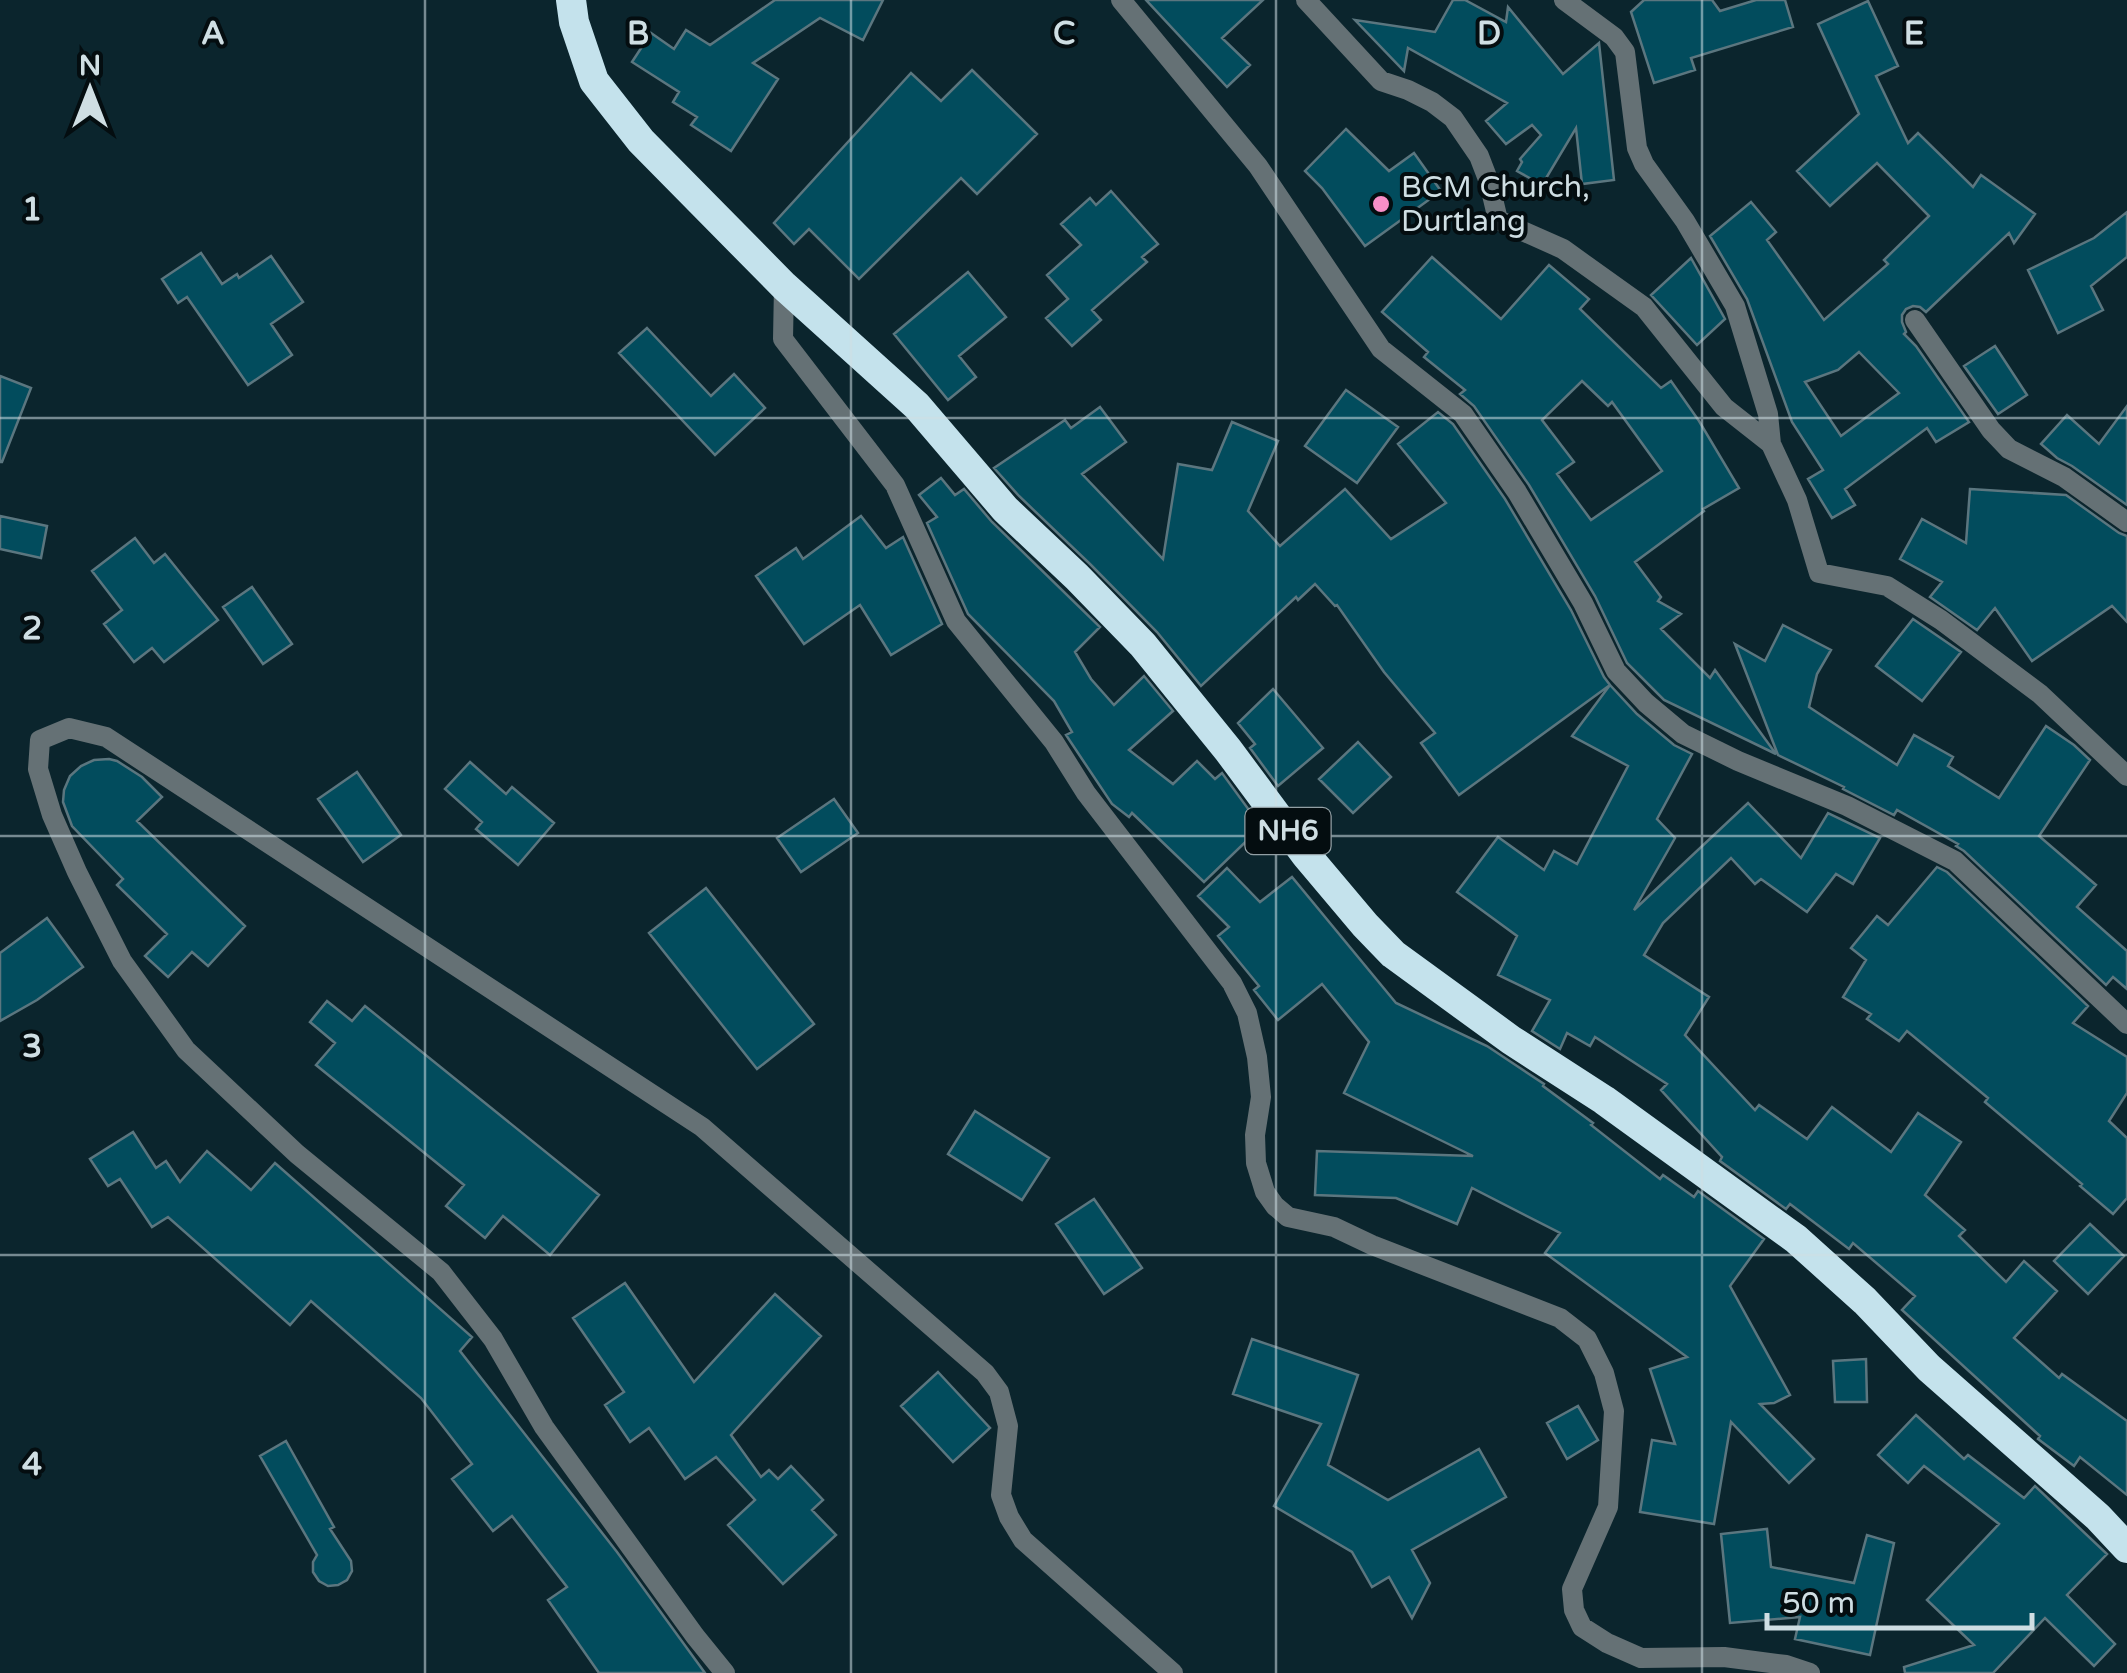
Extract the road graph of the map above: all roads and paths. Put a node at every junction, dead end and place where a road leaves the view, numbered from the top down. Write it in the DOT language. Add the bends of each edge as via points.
graph roads {
  1 [pos="571,0"];
  2 [pos="1121,0"];
  3 [pos="1306,0"];
  4 [pos="1564,0"];
  5 [pos="784,286"];
  6 [pos="1916,320"];
  7 [pos="1771,444"];
  8 [pos="2127,522"];
  9 [pos="2127,776"];
  10 [pos="2127,1024"];
  11 [pos="2127,1548"];
  12 [pos="725,1673"];
  13 [pos="1173,1673"];
  14 [pos="1810,1673"];
  1 -- 5 [label="highway, NH6" via="594,81 641,142"];
  2 -- 10 [label="street" via="1258,166 1382,349 1464,414 1518,492 1616,671 1646,703 1683,734 1956,861"];
  3 -- 7 [label="street" via="1381,81 1453,118 1479,156 1498,220 1564,250 1644,307 1724,407"];
  4 -- 7 [label="street" via="1626,52 1637,148 1735,306"];
  5 -- 11 [label="highway, NH6" via="917,406 1004,509 1143,645 1306,855 1393,954 1796,1238"];
  5 -- 14 [label="street" via="783,338 895,485 956,621 1232,983 1257,1057 1256,1164 1274,1206 1288,1218 1334,1227 1560,1318 1587,1340 1614,1411 1608,1507 1572,1590 1582,1627 1640,1658 1724,1657"];
  6 -- 8 [label="street" via="2009,450 2064,477"];
  7 -- 9 [label="street" via="1819,573 1887,586 1941,620 2040,694"];
  12 -- 13 [label="street" via="544,1428 493,1340 441,1272 297,1154 186,1050 122,961 78,872 38,769 40,740 69,728 106,737 702,1127 985,1373 1008,1426 1001,1495 1023,1540"];
}
